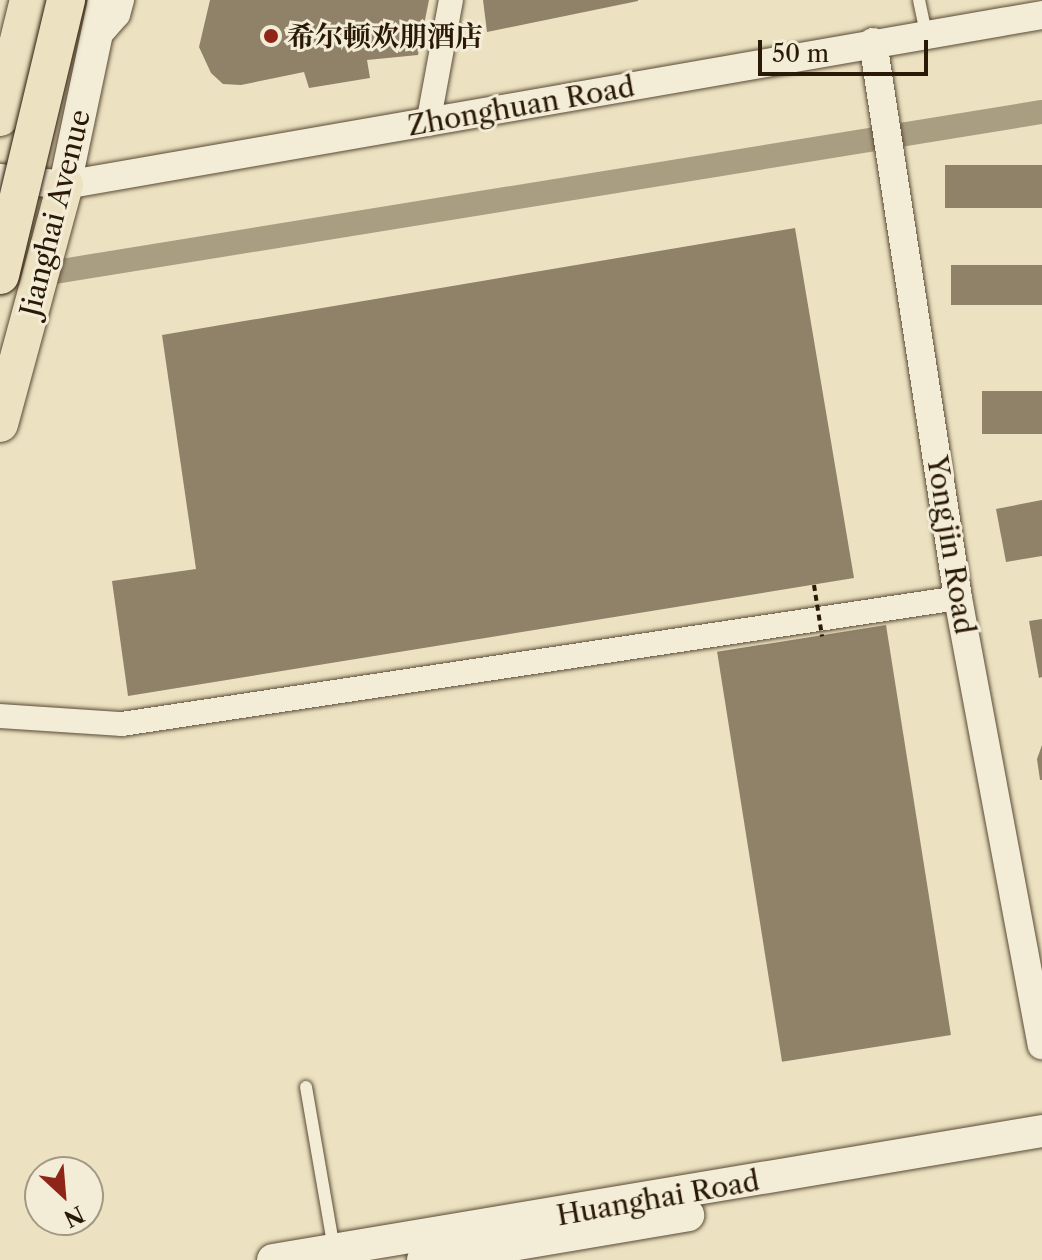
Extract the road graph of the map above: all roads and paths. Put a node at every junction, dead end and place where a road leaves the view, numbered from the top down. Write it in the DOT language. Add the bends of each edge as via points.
graph roads {
  1 [pos="29,0"];
  2 [pos="66,0"];
  3 [pos="104,0"];
  4 [pos="122,0"];
  5 [pos="451,0"];
  6 [pos="919,0"];
  7 [pos="1042,15"];
  8 [pos="926,32"];
  9 [pos="95,41"];
  10 [pos="873,42"];
  11 [pos="0,117"];
  12 [pos="428,124"];
  13 [pos="0,178"];
  14 [pos="65,185"];
  15 [pos="0,275"];
  16 [pos="0,424"];
  17 [pos="814,585"];
  18 [pos="958,598"];
  19 [pos="822,636"];
  20 [pos="0,716"];
  21 [pos="1042,1045"];
  22 [pos="306,1087"];
  23 [pos="1042,1131"];
  24 [pos="1042,1153"];
  25 [pos="382,1252"];
  26 [pos="335,1256"];
  27 [pos="273,1260"];
  28 [pos="423,1260"];
  1 -- 11 [label="highway"];
  2 -- 15 [label="highway, bridge"];
  3 -- 9 [label="main road, Jianghai Avenue"];
  4 -- 9 [label="street" via="118,15"];
  5 -- 12 [label="street"];
  6 -- 8 [label="lane"];
  7 -- 8 [label="street, Zhonghuan Road"];
  8 -- 10 [label="street, Zhonghuan Road"];
  9 -- 14 [label="main road, Jianghai Avenue"];
  10 -- 12 [label="street, Zhonghuan Road"];
  10 -- 18 [label="street, Yongjin Road"];
  12 -- 14 [label="street, Zhonghuan Road"];
  13 -- 14 [label="street, Zhonghuan Road"];
  14 -- 16 [label="main road, Jianghai Avenue"];
  17 -- 19 [label="path, bridge"];
  18 -- 20 [label="street" via="122,724"];
  18 -- 21 [label="street, Yongjin Road"];
  22 -- 26 [label="lane"];
  23 -- 25 [label="main road, Huanghai Road"];
  24 -- 28 [label="main road, Huanghai Road"];
  25 -- 26 [label="main road, Huanghai Road"];
  26 -- 27 [label="main road, Huanghai Road"];
}
